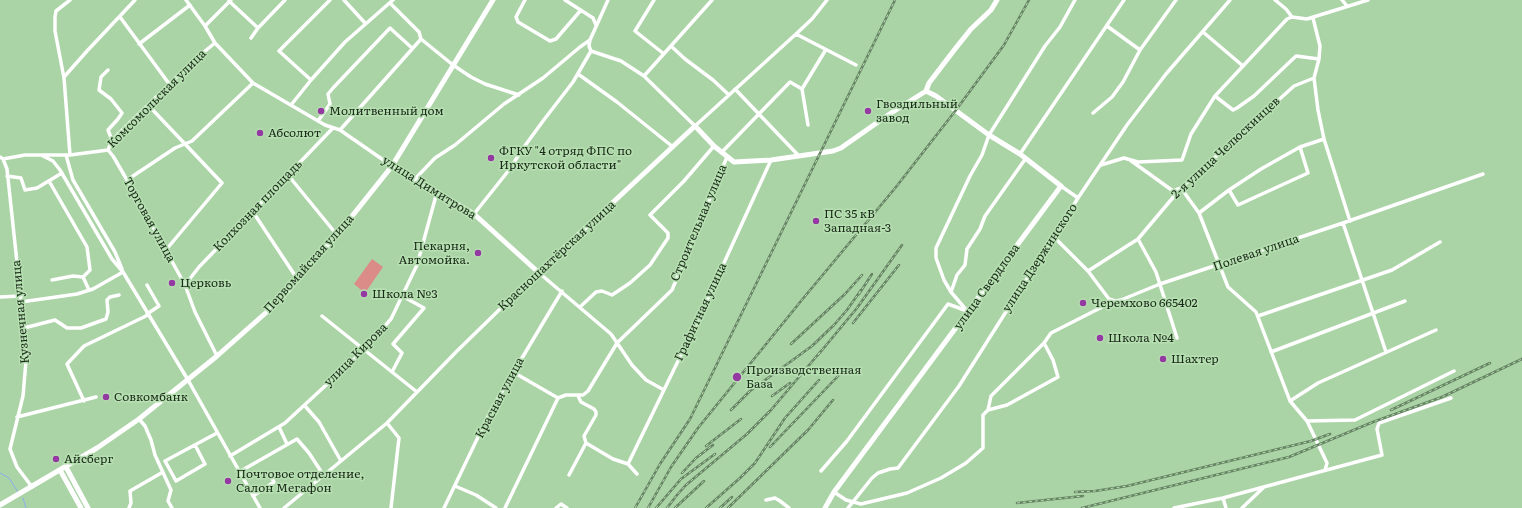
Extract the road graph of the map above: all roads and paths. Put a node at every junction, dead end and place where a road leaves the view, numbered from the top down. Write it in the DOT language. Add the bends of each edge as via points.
graph roads {
  1 [pos="70,0"];
  2 [pos="135,0"];
  3 [pos="186,0"];
  4 [pos="285,0"];
  5 [pos="330,0"];
  6 [pos="344,0"];
  7 [pos="493,0"];
  8 [pos="525,0"];
  9 [pos="565,0"];
  10 [pos="608,0"];
  11 [pos="654,0"];
  12 [pos="712,0"];
  13 [pos="827,0"];
  14 [pos="997,0"];
  15 [pos="1075,0"];
  16 [pos="1124,0"];
  17 [pos="1176,0"];
  18 [pos="1230,0"];
  19 [pos="1276,0"];
  20 [pos="1342,0"];
  21 [pos="1368,0"];
  22 [pos="230,1"];
  23 [pos="392,1"];
  24 [pos="190,5"];
  25 [pos="1347,6"];
  26 [pos="581,10"];
  27 [pos="120,17"];
  28 [pos="1292,17"];
  29 [pos="1313,18"];
  30 [pos="365,23"];
  31 [pos="205,26"];
  32 [pos="1107,26"];
  33 [pos="258,28"];
  34 [pos="596,28"];
  35 [pos="1203,32"];
  36 [pos="796,34"];
  37 [pos="251,38"];
  38 [pos="421,39"];
  39 [pos="590,40"];
  40 [pos="214,43"];
  41 [pos="139,44"];
  42 [pos="671,46"];
  43 [pos="412,48"];
  44 [pos="1140,50"];
  45 [pos="826,51"];
  46 [pos="591,52"];
  47 [pos="664,54"];
  48 [pos="1319,59"];
  49 [pos="453,65"];
  50 [pos="856,65"];
  51 [pos="1243,66"];
  52 [pos="108,70"];
  53 [pos="578,74"];
  54 [pos="644,76"];
  55 [pos="64,78"];
  56 [pos="1314,78"];
  57 [pos="311,80"];
  58 [pos="253,83"];
  59 [pos="170,85"];
  60 [pos="735,89"];
  61 [pos="802,89"];
  62 [pos="926,91"];
  63 [pos="519,95"];
  64 [pos="729,95"];
  65 [pos="1216,96"];
  66 [pos="291,105"];
  67 [pos="149,106"];
  68 [pos="758,113"];
  69 [pos="1093,113"];
  70 [pos="318,121"];
  71 [pos="808,125"];
  72 [pos="695,126"];
  73 [pos="333,128"];
  74 [pos="340,130"];
  75 [pos="989,135"];
  76 [pos="1324,139"];
  77 [pos="112,140"];
  78 [pos="184,144"];
  79 [pos="714,146"];
  80 [pos="673,147"];
  81 [pos="1300,147"];
  82 [pos="108,150"];
  83 [pos="722,152"];
  84 [pos="41,154"];
  85 [pos="1020,154"];
  86 [pos="68,155"];
  87 [pos="798,155"];
  88 [pos="727,157"];
  89 [pos="2,158"];
  90 [pos="1026,158"];
  91 [pos="772,160"];
  92 [pos="1130,160"];
  93 [pos="1101,165"];
  94 [pos="392,166"];
  95 [pos="62,173"];
  96 [pos="1483,174"];
  97 [pos="288,175"];
  98 [pos="7,176"];
  99 [pos="415,179"];
  100 [pos="127,180"];
  101 [pos="49,181"];
  102 [pos="1062,186"];
  103 [pos="1181,188"];
  104 [pos="1229,190"];
  105 [pos="437,192"];
  106 [pos="1078,198"];
  107 [pos="253,212"];
  108 [pos="1199,213"];
  109 [pos="474,214"];
  110 [pos="1350,221"];
  111 [pos="1343,223"];
  112 [pos="337,235"];
  113 [pos="1054,237"];
  114 [pos="1138,239"];
  115 [pos="1440,242"];
  116 [pos="166,251"];
  117 [pos="1220,265"];
  118 [pos="1088,270"];
  119 [pos="123,272"];
  120 [pos="538,272"];
  121 [pos="83,277"];
  122 [pos="52,280"];
  123 [pos="298,280"];
  124 [pos="1362,280"];
  125 [pos="1160,284"];
  126 [pos="147,285"];
  127 [pos="185,285"];
  128 [pos="89,290"];
  129 [pos="562,291"];
  130 [pos="950,292"];
  131 [pos="119,294"];
  132 [pos="21,296"];
  133 [pos="402,296"];
  134 [pos="0,297"];
  135 [pos="1114,301"];
  136 [pos="1405,301"];
  137 [pos="22,302"];
  138 [pos="580,307"];
  139 [pos="968,312"];
  140 [pos="1373,312"];
  141 [pos="147,315"];
  142 [pos="322,316"];
  143 [pos="1258,316"];
  144 [pos="24,328"];
  145 [pos="1436,330"];
  146 [pos="1177,338"];
  147 [pos="618,343"];
  148 [pos="1044,343"];
  149 [pos="364,350"];
  150 [pos="1271,352"];
  151 [pos="1386,352"];
  152 [pos="217,356"];
  153 [pos="1454,371"];
  154 [pos="392,372"];
  155 [pos="513,372"];
  156 [pos="188,380"];
  157 [pos="664,390"];
  158 [pos="417,392"];
  159 [pos="578,396"];
  160 [pos="96,397"];
  161 [pos="558,398"];
  162 [pos="1451,398"];
  163 [pos="84,401"];
  164 [pos="1290,401"];
  165 [pos="305,406"];
  166 [pos="988,410"];
  167 [pos="17,417"];
  168 [pos="139,418"];
  169 [pos="1307,421"];
  170 [pos="386,423"];
  171 [pos="279,427"];
  172 [pos="217,433"];
  173 [pos="586,443"];
  174 [pos="287,444"];
  175 [pos="195,445"];
  176 [pos="230,456"];
  177 [pos="341,461"];
  178 [pos="628,464"];
  179 [pos="66,467"];
  180 [pos="60,470"];
  181 [pos="1325,470"];
  182 [pos="822,471"];
  183 [pos="163,472"];
  184 [pos="239,472"];
  185 [pos="637,474"];
  186 [pos="270,475"];
  187 [pos="569,475"];
  188 [pos="324,476"];
  189 [pos="455,486"];
  190 [pos="32,487"];
  191 [pos="1264,487"];
  192 [pos="834,492"];
  193 [pos="253,496"];
  194 [pos="1223,498"];
  195 [pos="766,500"];
  196 [pos="853,502"];
  197 [pos="0,505"];
  198 [pos="81,508"];
  199 [pos="88,508"];
  200 [pos="129,508"];
  201 [pos="170,508"];
  202 [pos="260,508"];
  203 [pos="284,508"];
  204 [pos="391,508"];
  205 [pos="444,508"];
  206 [pos="496,508"];
  207 [pos="505,508"];
  208 [pos="556,508"];
  209 [pos="567,508"];
  210 [pos="789,508"];
  211 [pos="825,508"];
  212 [pos="848,508"];
  213 [pos="1174,508"];
  214 [pos="1226,508"];
  215 [pos="1242,508"];
  1 -- 55 [label="street" via="56,11 55,32"];
  2 -- 27 [label="street"];
  3 -- 24 [label="street, улица Димитрова"];
  4 -- 33 [label="street"];
  5 -- 57 [label="street" via="279,52"];
  6 -- 30 [label="street"];
  7 -- 49 [label="street, Первомайская улица"];
  8 -- 26 [label="street" via="516,17 518,22 550,41 556,39"];
  9 -- 26 [label="street"];
  10 -- 34 [label="street"];
  11 -- 47 [label="street" via="635,31"];
  12 -- 42 [label="street"];
  13 -- 36 [label="street, Красношахтёрская улица"];
  14 -- 62 [label="street" via="955,49 929,83"];
  15 -- 75 [label="street"];
  16 -- 32 [label="street"];
  17 -- 44 [label="street"];
  18 -- 35 [label="street, улица Дзержинского"];
  19 -- 28 [label="street"];
  20 -- 25 [label="street"];
  21 -- 25 [label="street"];
  22 -- 31 [label="street"];
  22 -- 33 [label="street"];
  23 -- 30 [label="street"];
  23 -- 38 [label="street"];
  24 -- 31 [label="street, улица Димитрова"];
  24 -- 41 [label="street"];
  25 -- 29 [label="street"];
  26 -- 34 [label="street" via="593,18"];
  27 -- 41 [label="street"];
  27 -- 55 [label="street"];
  28 -- 29 [label="street"];
  28 -- 51 [label="street" via="1285,21"];
  29 -- 48 [label="street" via="1320,46"];
  30 -- 57 [label="street"];
  31 -- 40 [label="street, улица Димитрова"];
  32 -- 44 [label="street"];
  32 -- 85 [label="street"];
  33 -- 37 [label="street"];
  34 -- 39 [label="street"];
  35 -- 51 [label="street"];
  35 -- 93 [label="street, улица Дзержинского" via="1127,125"];
  36 -- 45 [label="street"];
  36 -- 60 [label="street, Красношахтёрская улица"];
  38 -- 43 [label="street"];
  38 -- 49 [label="street"];
  39 -- 46 [label="street"];
  39 -- 63 [label="street"];
  40 -- 58 [label="street, улица Димитрова"];
  40 -- 59 [label="street, Комсомольская улица"];
  41 -- 59 [label="street"];
  42 -- 47 [label="street"];
  42 -- 64 [label="street"];
  43 -- 70 [label="street" via="390,28 332,88 328,94 330,104"];
  43 -- 74 [label="street"];
  44 -- 69 [label="street" via="1123,82"];
  45 -- 50 [label="street"];
  45 -- 61 [label="street"];
  46 -- 53 [label="street"];
  46 -- 54 [label="street" via="621,61"];
  47 -- 54 [label="street"];
  48 -- 56 [label="street"];
  48 -- 65 [label="street" via="1296,56 1254,96 1233,110"];
  49 -- 63 [label="street" via="485,84"];
  49 -- 94 [label="street, Первомайская улица"];
  51 -- 65 [label="street"];
  52 -- 77 [label="street" via="101,77 100,90 122,113 108,130"];
  53 -- 80 [label="street"];
  53 -- 109 [label="street"];
  54 -- 72 [label="street"];
  55 -- 86 [label="street"];
  56 -- 76 [label="street"];
  56 -- 103 [label="street, 2-я улица Челюскинцев" via="1294,86"];
  57 -- 66 [label="street"];
  58 -- 66 [label="street, улица Димитрова"];
  58 -- 78 [label="street" via="192,141"];
  59 -- 67 [label="street, Комсомольская улица"];
  60 -- 64 [label="street, Красношахтёрская улица"];
  60 -- 68 [label="street"];
  61 -- 68 [label="street, Строительная улица" via="790,82"];
  61 -- 71 [label="street"];
  62 -- 75 [label="street"];
  62 -- 87 [label="street" via="888,114 841,148"];
  63 -- 99 [label="street" via="435,158"];
  64 -- 72 [label="street, Красношахтёрская улица"];
  65 -- 92 [label="street" via="1191,134 1182,160"];
  66 -- 70 [label="street, улица Димитрова"];
  67 -- 77 [label="street, Комсомольская улица"];
  67 -- 78 [label="street"];
  68 -- 83 [label="street, Строительная улица"];
  68 -- 87 [label="street"];
  70 -- 73 [label="street, улица Димитрова"];
  72 -- 79 [label="street"];
  72 -- 80 [label="street, Красношахтёрская улица"];
  73 -- 74 [label="street, улица Димитрова"];
  73 -- 97 [label="street, Колхозная площадь"];
  74 -- 94 [label="street, улица Димитрова"];
  75 -- 85 [label="street"];
  75 -- 130 [label="street" via="982,155 936,248 936,258"];
  76 -- 81 [label="street"];
  76 -- 110 [label="street"];
  77 -- 82 [label="street, Комсомольская улица"];
  78 -- 100 [label="street"];
  78 -- 116 [label="street" via="222,183"];
  79 -- 83 [label="street"];
  79 -- 138 [label="street" via="650,216 668,233 668,238 650,265 612,295 602,291 596,292"];
  80 -- 120 [label="street, Красношахтёрская улица"];
  81 -- 104 [label="street"];
  81 -- 104 [label="street" via="1308,173 1238,205"];
  82 -- 86 [label="street, Комсомольская улица"];
  82 -- 100 [label="street, Торговая улица"];
  83 -- 88 [label="street"];
  84 -- 86 [label="street, Комсомольская улица"];
  84 -- 89 [label="street, Комсомольская улица"];
  84 -- 95 [label="street" via="53,161"];
  85 -- 90 [label="street"];
  86 -- 119 [label="street" via="73,180 115,252"];
  87 -- 91 [label="street"];
  88 -- 91 [label="street" via="734,162"];
  88 -- 147 [label="street, Строительная улица" via="672,290"];
  89 -- 98 [label="street, Кузнечная улица"];
  90 -- 102 [label="street"];
  90 -- 130 [label="street" via="985,216 967,249 965,266 957,275"];
  91 -- 157 [label="street, Графитная улица"];
  92 -- 93 [label="street" via="1124,158"];
  92 -- 103 [label="street" via="1173,191"];
  93 -- 106 [label="street, улица Дзержинского"];
  94 -- 99 [label="street, улица Димитрова"];
  94 -- 112 [label="street, Первомайская улица"];
  95 -- 101 [label="street"];
  95 -- 119 [label="street" via="112,259"];
  96 -- 110 [label="street, Полевая улица"];
  97 -- 107 [label="street, Колхозная площадь"];
  97 -- 112 [label="street"];
  98 -- 101 [label="street" via="21,178 25,190 37,188"];
  98 -- 132 [label="street, Кузнечная улица"];
  99 -- 105 [label="street, улица Димитрова"];
  100 -- 116 [label="street, Торговая улица"];
  101 -- 121 [label="street" via="87,247 90,270"];
  102 -- 106 [label="street"];
  102 -- 139 [label="street, улица Свердлова"];
  103 -- 108 [label="street"];
  103 -- 114 [label="street, 2-я улица Челюскинцев"];
  104 -- 108 [label="street"];
  105 -- 109 [label="street, улица Димитрова"];
  105 -- 133 [label="street, улица Кирова" via="417,265"];
  106 -- 113 [label="street, улица Дзержинского"];
  107 -- 123 [label="street"];
  107 -- 127 [label="street, Колхозная площадь" via="199,267"];
  108 -- 117 [label="street"];
  109 -- 120 [label="street, улица Димитрова"];
  110 -- 111 [label="street, Полевая улица"];
  111 -- 117 [label="street, Полевая улица"];
  111 -- 124 [label="street"];
  112 -- 123 [label="street, Первомайская улица"];
  113 -- 118 [label="street"];
  113 -- 196 [label="street, улица Дзержинского" via="959,386 898,468 878,473"];
  114 -- 118 [label="street, 2-я улица Челюскинцев"];
  114 -- 125 [label="street"];
  115 -- 124 [label="street" via="1392,270"];
  116 -- 127 [label="street, Торговая улица"];
  117 -- 125 [label="street, Полевая улица"];
  117 -- 143 [label="street" via="1228,287"];
  118 -- 135 [label="street" via="1109,299"];
  119 -- 128 [label="street"];
  119 -- 141 [label="street"];
  120 -- 129 [label="street, улица Димитрова"];
  120 -- 158 [label="street, Красношахтёрская улица"];
  121 -- 122 [label="street"];
  121 -- 128 [label="street"];
  123 -- 152 [label="street, Первомайская улица" via="278,302"];
  124 -- 140 [label="street"];
  124 -- 143 [label="street"];
  125 -- 135 [label="street, Полевая улица"];
  125 -- 146 [label="street"];
  126 -- 141 [label="street" via="159,306"];
  127 -- 152 [label="street, Торговая улица"];
  128 -- 137 [label="street"];
  129 -- 138 [label="street, улица Димитрова"];
  129 -- 155 [label="street, Красная улица"];
  130 -- 139 [label="street"];
  131 -- 144 [label="street" via="107,300 106,319 81,328 67,328 55,320"];
  132 -- 134 [label="street"];
  132 -- 137 [label="street, Кузнечная улица"];
  133 -- 149 [label="street, улица Кирова" via="391,319"];
  133 -- 154 [label="street" via="424,308 392,344 402,353"];
  135 -- 148 [label="street, Полевая улица" via="1051,333"];
  136 -- 140 [label="street"];
  137 -- 144 [label="street, Кузнечная улица"];
  138 -- 147 [label="street, улица Димитрова"];
  139 -- 182 [label="street" via="948,304"];
  139 -- 192 [label="street, улица Свердлова"];
  140 -- 150 [label="street"];
  140 -- 151 [label="street"];
  141 -- 156 [label="street"];
  141 -- 163 [label="street" via="84,346 67,364"];
  142 -- 149 [label="street"];
  143 -- 150 [label="street"];
  144 -- 167 [label="street, Кузнечная улица" via="25,378"];
  145 -- 151 [label="street"];
  147 -- 157 [label="street, улица Димитрова" via="632,365 646,380"];
  147 -- 159 [label="street, Строительная улица" via="588,391"];
  148 -- 166 [label="street, Полевая улица" via="991,396"];
  148 -- 166 [label="street" via="1058,377 1007,405"];
  149 -- 154 [label="street"];
  149 -- 165 [label="street, улица Кирова"];
  150 -- 164 [label="street"];
  151 -- 164 [label="street" via="1318,383"];
  152 -- 156 [label="street, Первомайская улица"];
  153 -- 169 [label="street" via="1355,420"];
  154 -- 158 [label="street"];
  155 -- 161 [label="street"];
  155 -- 189 [label="street, Красная улица" via="491,410"];
  156 -- 168 [label="street, Первомайская улица"];
  156 -- 172 [label="street"];
  157 -- 178 [label="street, Графитная улица"];
  158 -- 170 [label="street, Красношахтёрская улица"];
  159 -- 161 [label="street" via="566,395"];
  159 -- 173 [label="street" via="581,402 596,412 584,436"];
  160 -- 163 [label="street"];
  161 -- 207 [label="street"];
  162 -- 181 [label="street" via="1379,423 1377,428 1382,456"];
  163 -- 167 [label="street"];
  164 -- 169 [label="street"];
  165 -- 171 [label="street, улица Кирова"];
  165 -- 177 [label="street" via="320,422"];
  166 -- 196 [label="street" via="983,415 983,448 966,463 941,478 907,493 861,504"];
  167 -- 190 [label="street, Кузнечная улица" via="10,449 18,467"];
  168 -- 179 [label="street, Первомайская улица"];
  168 -- 183 [label="street" via="145,426"];
  169 -- 181 [label="street" via="1327,463"];
  170 -- 177 [label="street, Красношахтёрская улица"];
  170 -- 204 [label="street" via="398,438"];
  171 -- 174 [label="street"];
  171 -- 176 [label="street, улица Кирова"];
  172 -- 175 [label="street"];
  172 -- 176 [label="street"];
  173 -- 178 [label="street" via="613,459"];
  173 -- 187 [label="street"];
  174 -- 184 [label="street"];
  174 -- 188 [label="street" via="297,439"];
  175 -- 175 [label="street" via="165,461 176,481 205,464"];
  176 -- 184 [label="street"];
  177 -- 188 [label="street, Красношахтёрская улица"];
  178 -- 185 [label="street"];
  179 -- 180 [label="street, Первомайская улица"];
  179 -- 199 [label="street"];
  180 -- 190 [label="street, Первомайская улица"];
  180 -- 198 [label="street"];
  181 -- 191 [label="street"];
  183 -- 200 [label="street" via="130,491"];
  183 -- 201 [label="street" via="170,490"];
  184 -- 193 [label="street"];
  186 -- 193 [label="street" via="274,482"];
  188 -- 203 [label="street, Красношахтёрская улица"];
  189 -- 205 [label="street, Красная улица"];
  189 -- 206 [label="street" via="476,494"];
  190 -- 197 [label="street, Первомайская улица"];
  191 -- 194 [label="street"];
  191 -- 215 [label="street"];
  192 -- 196 [label="street"];
  192 -- 211 [label="street, улица Свердлова"];
  193 -- 202 [label="street"];
  194 -- 213 [label="street"];
  194 -- 214 [label="street"];
  195 -- 210 [label="street" via="775,498"];
  196 -- 212 [label="street, улица Дзержинского"];
  208 -- 209 [label="street" via="561,504"];
}
